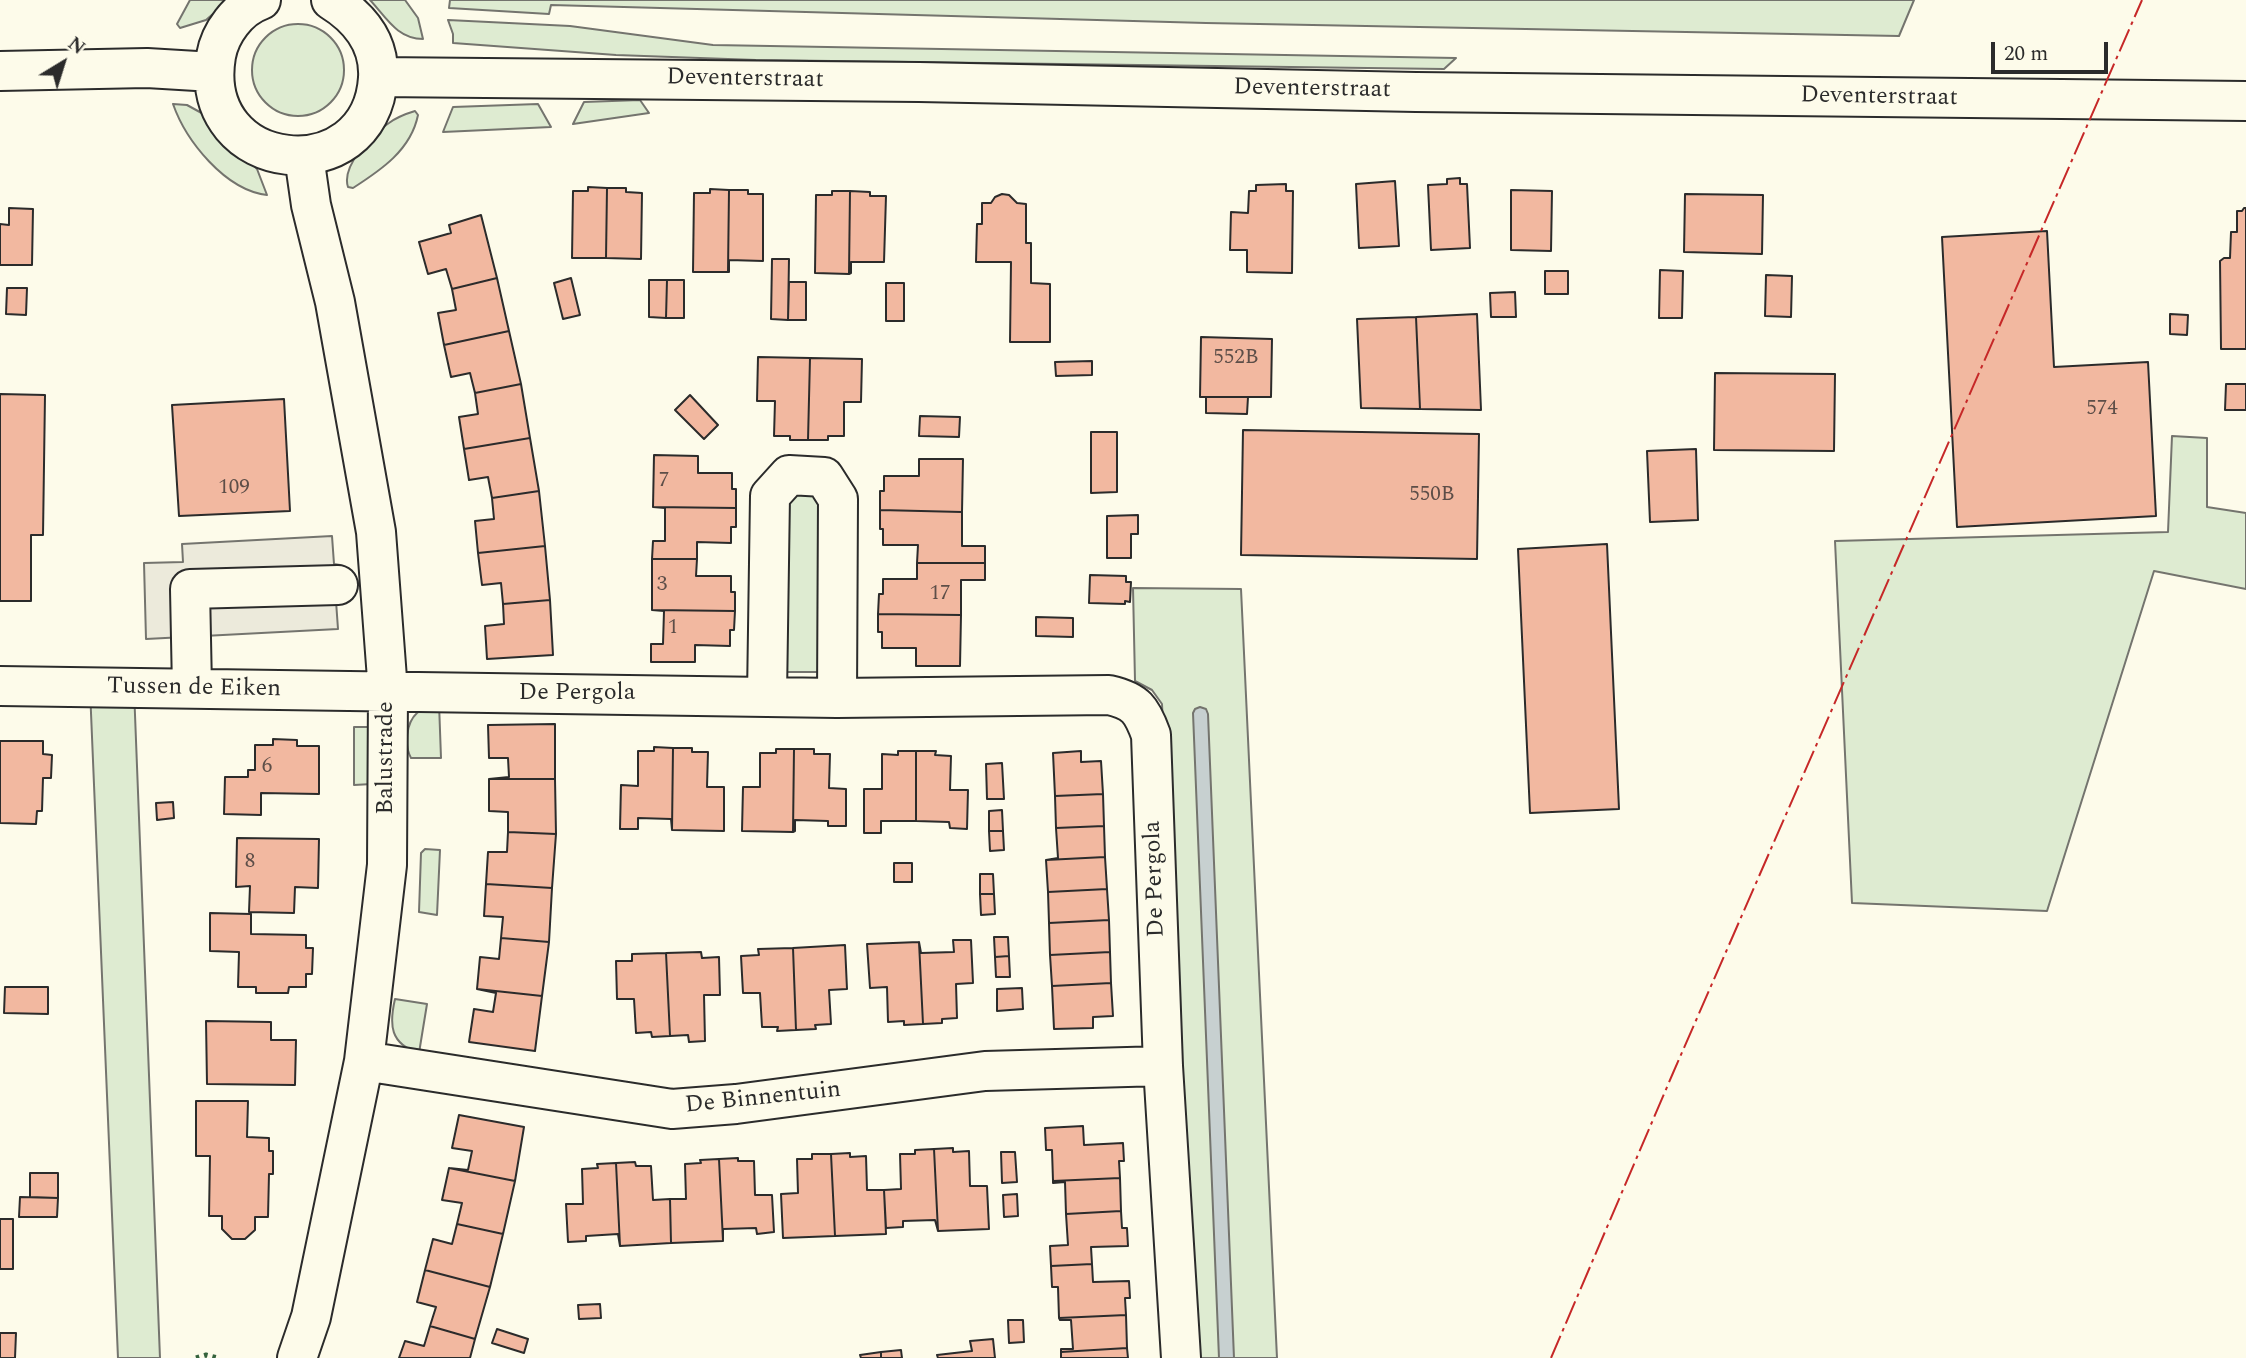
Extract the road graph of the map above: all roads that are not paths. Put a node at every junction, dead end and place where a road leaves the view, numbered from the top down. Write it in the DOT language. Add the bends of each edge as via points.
graph roads {
  1 [pos="261,0"];
  2 [pos="331,0"];
  3 [pos="0,71"];
  4 [pos="213,72"];
  5 [pos="378,77"];
  6 [pos="2246,102"];
  7 [pos="304,156"];
  8 [pos="338,585"];
  9 [pos="0,687"];
  10 [pos="192,688"];
  11 [pos="388,692"];
  12 [pos="766,696"];
  13 [pos="837,698"];
  14 [pos="364,1061"];
  15 [pos="1163,1066"];
  16 [pos="298,1358"];
  17 [pos="1181,1358"];
  1 -- 4 [label="street" via="231,22 218,46"];
  2 -- 5 [label="street" via="349,11 365,30 376,52"];
  3 -- 4 [label="street" via="155,68"];
  4 -- 7 [label="street" via="217,102 231,126 251,144 277,155"];
  5 -- 6 [label="street, Deventerstraat"];
  5 -- 7 [label="street" via="364,122 348,139 327,151"];
  7 -- 11 [label="street, Balustrade" via="376,531"];
  8 -- 10 [label="street" via="190,589"];
  9 -- 10 [label="street, Tussen de Eiken"];
  10 -- 11 [label="street, Tussen de Eiken"];
  11 -- 12 [label="street, De Pergola"];
  11 -- 14 [label="street, Balustrade" via="387,865"];
  12 -- 13 [label="street, De Pergola"];
  12 -- 13 [label="street" via="770,496 789,475 824,477 838,499"];
  13 -- 15 [label="street, De Pergola" via="1109,695 1128,699 1144,714 1151,735"];
  14 -- 15 [label="street, De Binnentuin" via="672,1109 985,1071"];
  14 -- 16 [label="street, Balustrade" via="311,1317"];
  15 -- 17 [label="street, De Pergola"];
}
